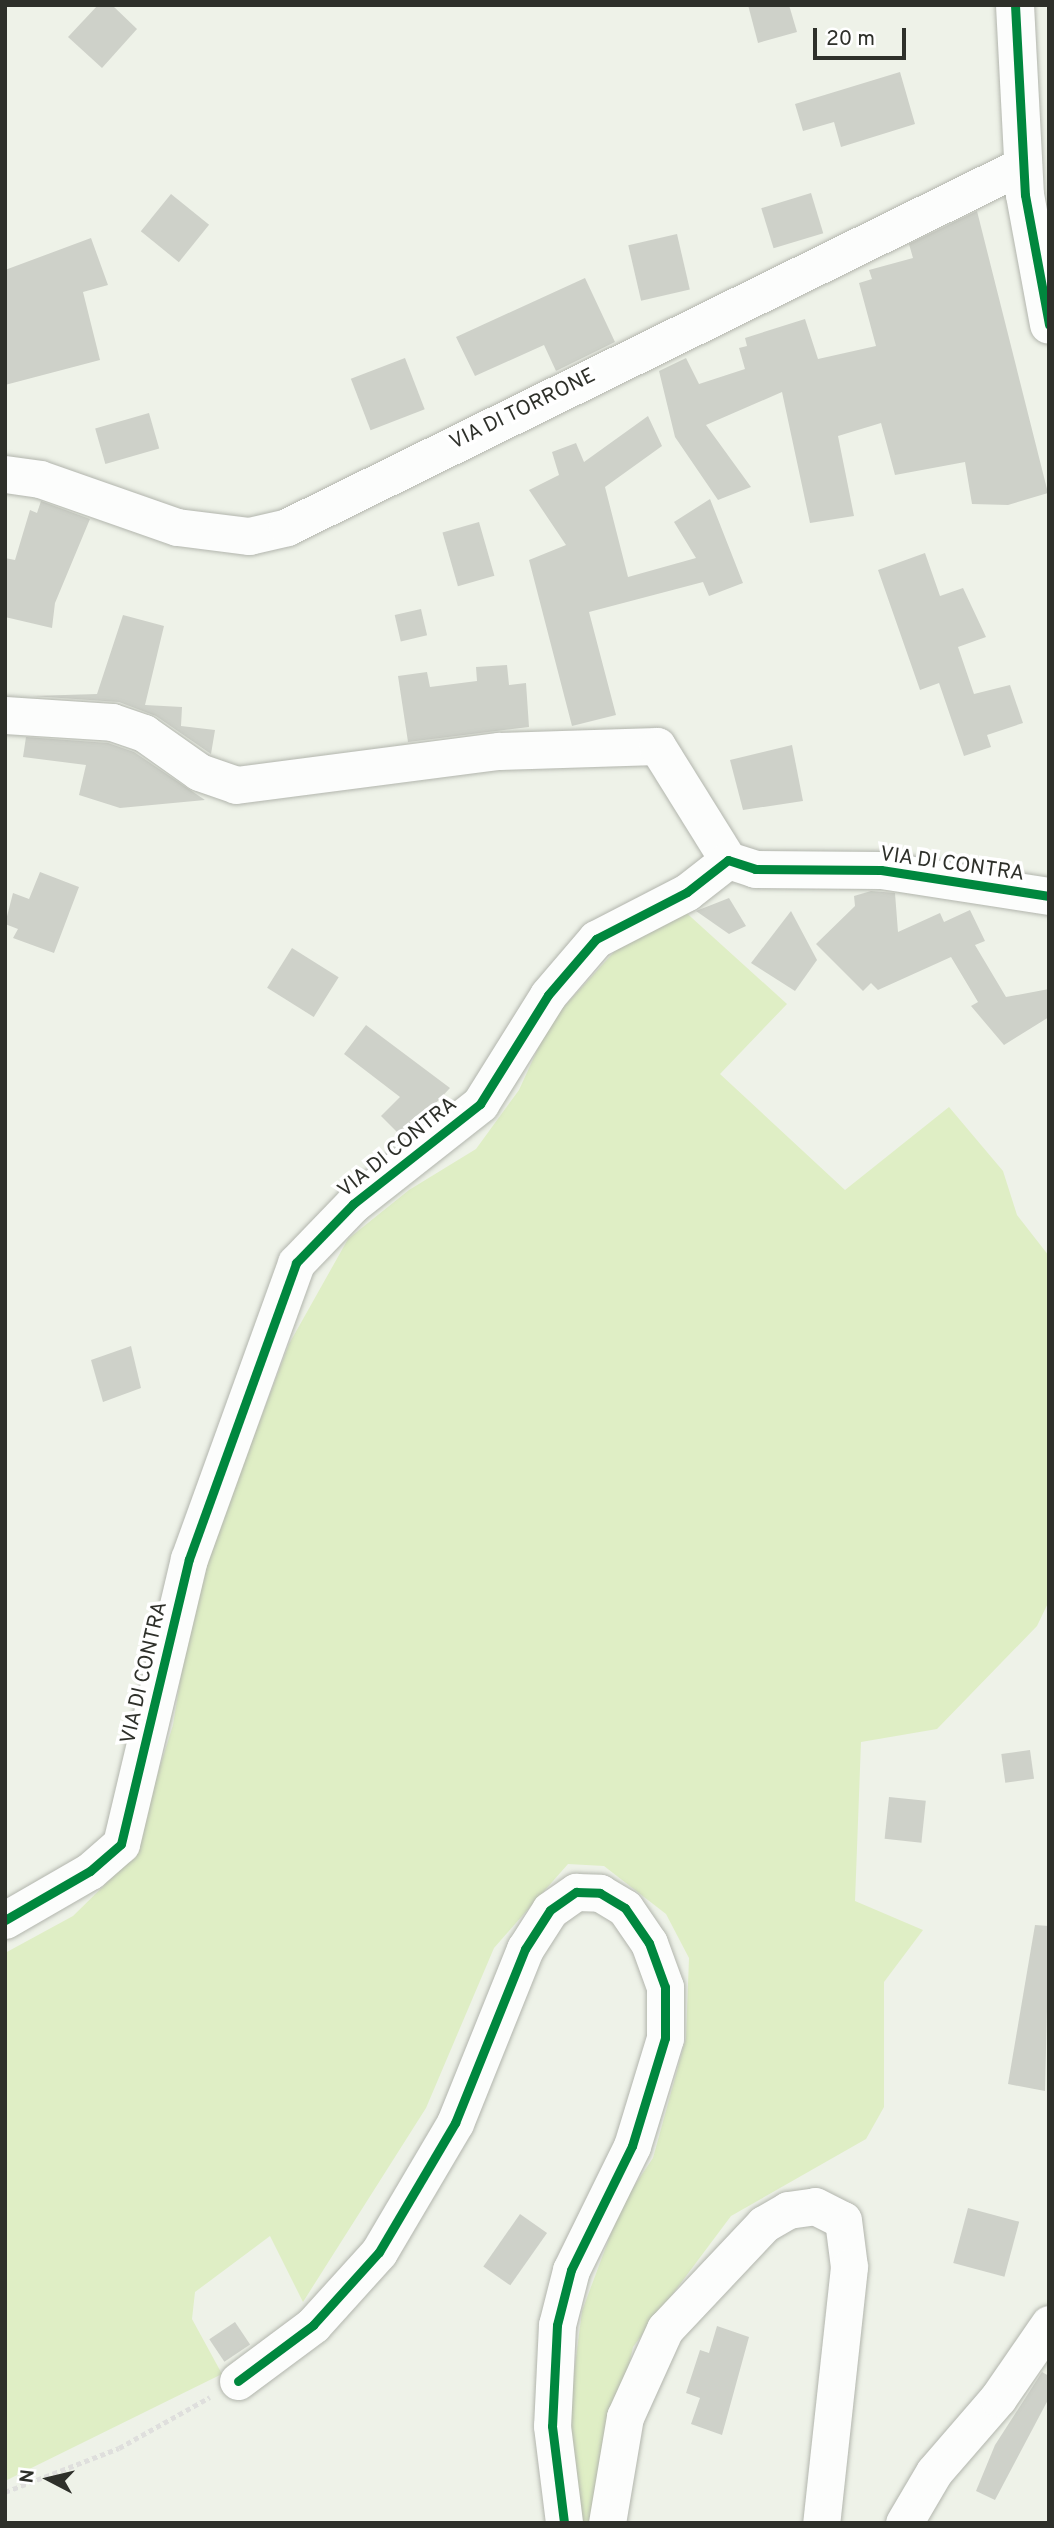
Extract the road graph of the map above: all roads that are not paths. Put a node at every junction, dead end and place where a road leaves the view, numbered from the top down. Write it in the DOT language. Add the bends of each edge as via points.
graph roads {
  1 [pos="1014,5"];
  2 [pos="1023,165"];
  3 [pos="1049,325"];
  4 [pos="5,474"];
  5 [pos="5,715"];
  6 [pos="729,860"];
  7 [pos="1049,896"];
  8 [pos="5,1920"];
  9 [pos="1049,2324"];
  10 [pos="238,2381"];
  11 [pos="564,2523"];
  12 [pos="607,2523"];
  13 [pos="821,2523"];
  14 [pos="904,2523"];
  1 -- 2 [label="street"];
  2 -- 3 [label="street"];
  2 -- 4 [label="street, VIA DI TORRONE" via="286,527 249,536 189,530 40,479"];
  5 -- 6 [label="street" via="112,722 144,733 198,772 236,785 499,751 657,746"];
  6 -- 7 [label="street, VIA DI CONTRA" via="755,869 881,870"];
  6 -- 8 [label="street, VIA DI CONTRA" via="687,891 596,939 548,995 480,1104 353,1204 296,1263 189,1559 121,1844 90,1871"];
  9 -- 14 [label="street" via="934,2472"];
  10 -- 11 [label="street" via="313,2325 379,2252 455,2123 525,1949 550,1910 576,1892 600,1892 625,1908 649,1943 665,1987 665,2038 632,2146 570,2270 556,2325 552,2426"];
  12 -- 13 [label="street" via="625,2417 666,2329 764,2224 788,2210 815,2206 843,2220 849,2267"];
}
